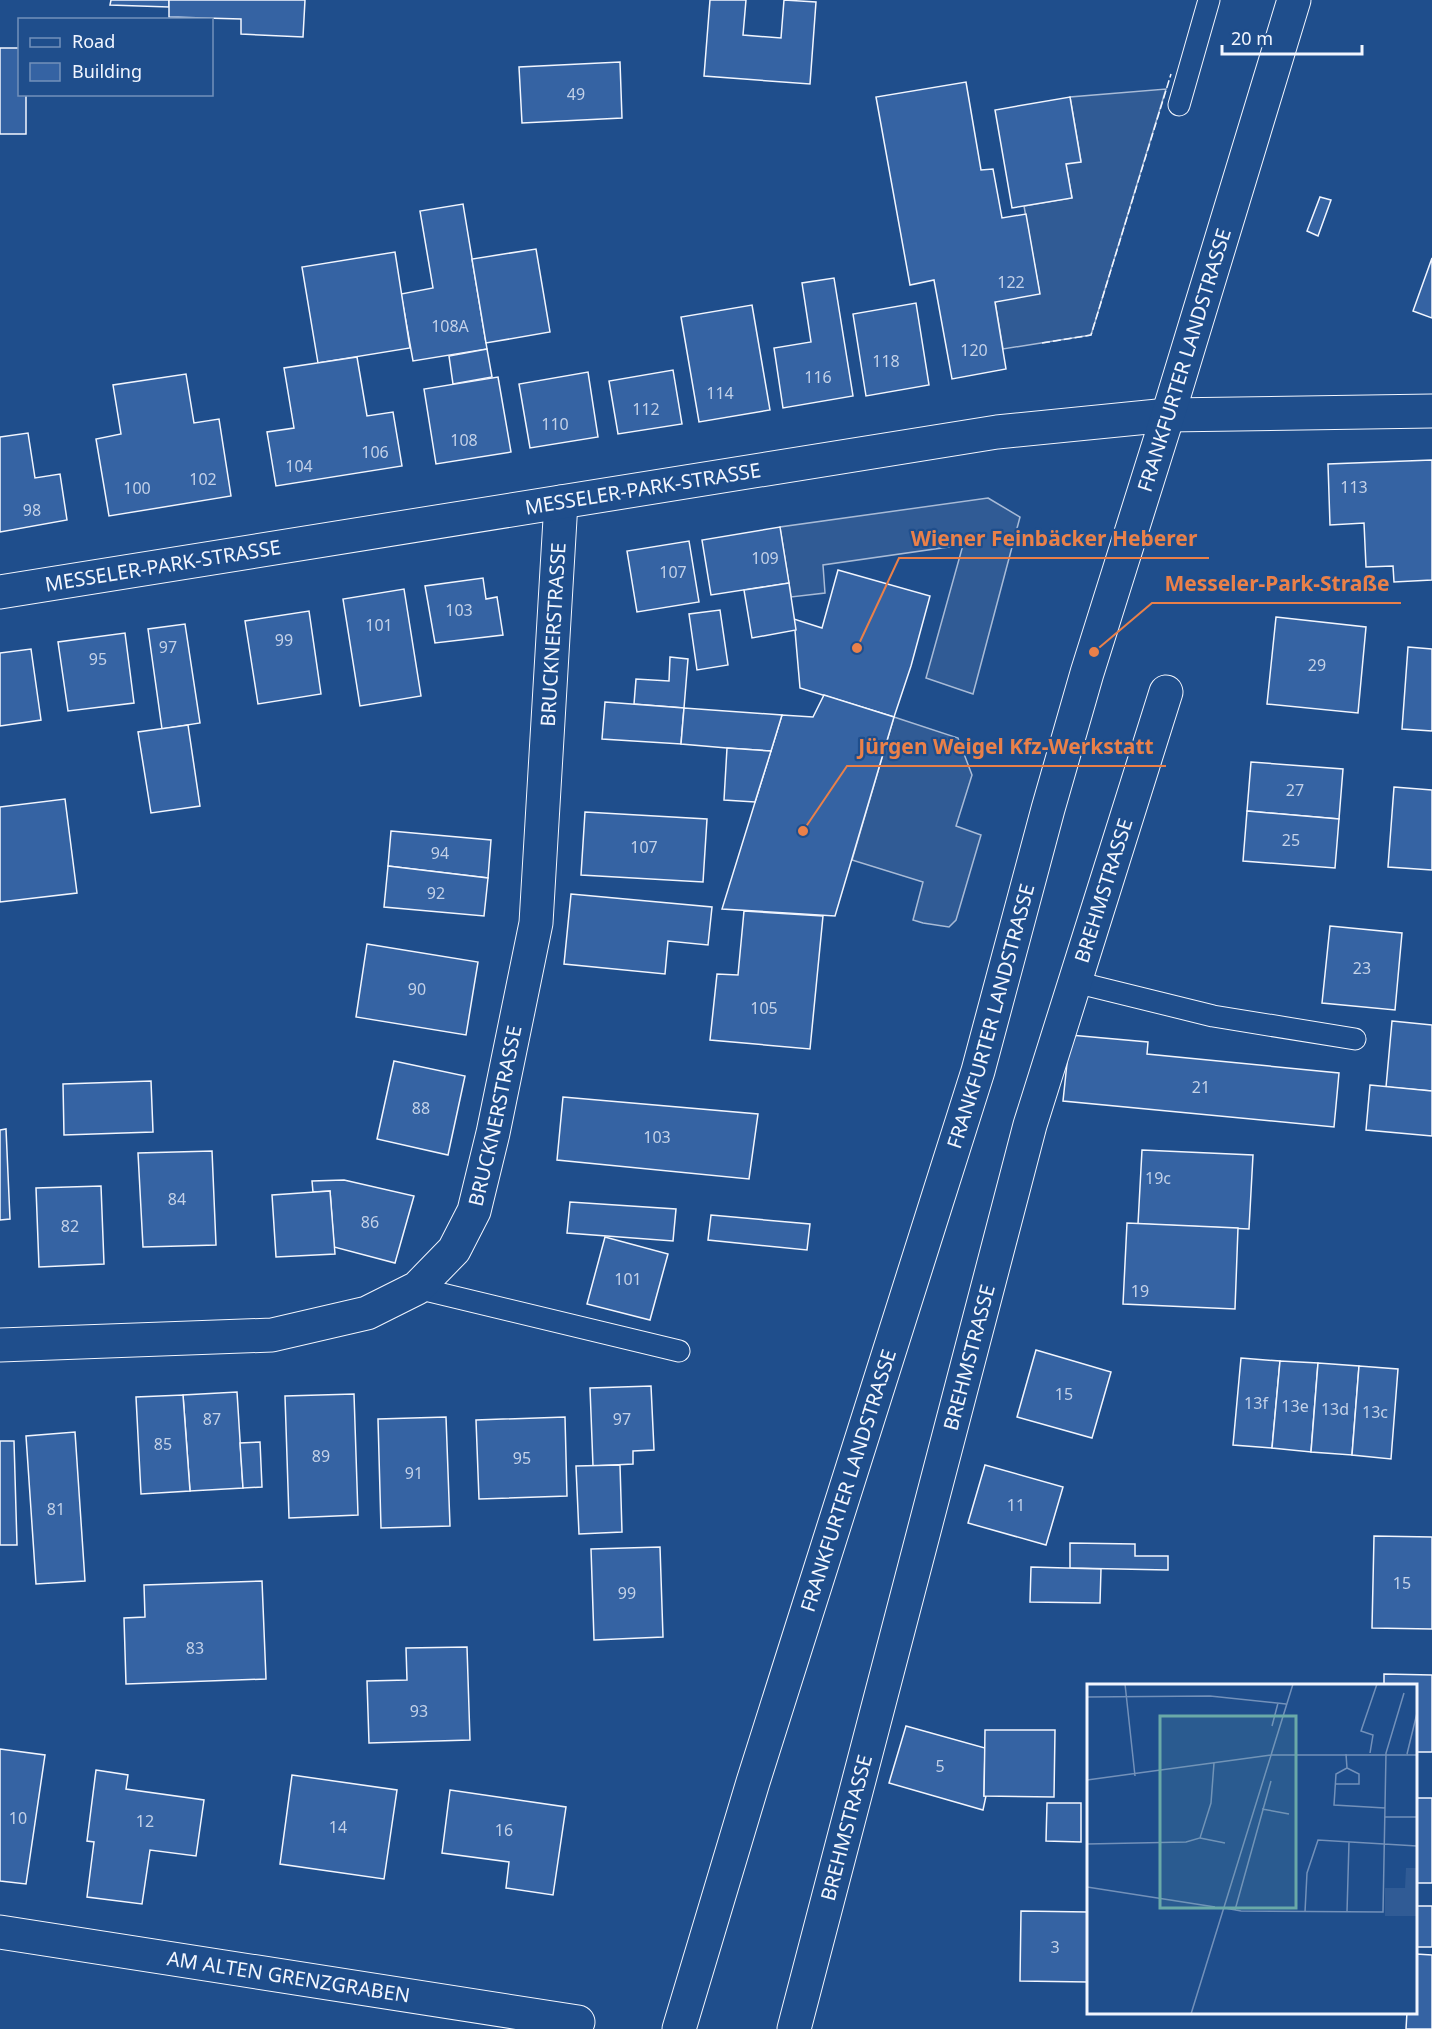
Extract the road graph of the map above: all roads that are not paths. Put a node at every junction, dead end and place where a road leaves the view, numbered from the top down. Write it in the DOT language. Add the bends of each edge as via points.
graph roads {
  1 [pos="1209,0"];
  2 [pos="1294,0"];
  3 [pos="1179,105"];
  4 [pos="1432,411"];
  5 [pos="1168,415"];
  6 [pos="561,502"];
  7 [pos="0,592"];
  8 [pos="1166,692"];
  9 [pos="1075,982"];
  10 [pos="1355,1039"];
  11 [pos="417,1288"];
  12 [pos="0,1345"];
  13 [pos="679,1351"];
  14 [pos="0,1932"];
  15 [pos="578,2022"];
  16 [pos="679,2029"];
  17 [pos="794,2029"];
  1 -- 3 [label="lane"];
  2 -- 5 [label="street, FRANKFURTER LANDSTRASSE"];
  4 -- 5 [label="street, MESSELER-PARK-STRASSE"];
  5 -- 6 [label="street, MESSELER-PARK-STRASSE" via="997,432"];
  5 -- 16 [label="street, FRANKFURTER LANDSTRASSE" via="1048,809 978,1071"];
  6 -- 7 [label="street, MESSELER-PARK-STRASSE"];
  6 -- 11 [label="street, BRUCKNERSTRASSE" via="536,923 474,1211 454,1250"];
  8 -- 9 [label="street, BREHMSTRASSE"];
  9 -- 10 [label="lane" via="1213,1016"];
  9 -- 17 [label="street, BREHMSTRASSE" via="1030,1125"];
  11 -- 12 [label="street, BRUCKNERSTRASSE" via="367,1312 272,1335"];
  11 -- 13 [label="lane"];
  14 -- 15 [label="street, AM ALTEN GRENZGRABEN"];
}
